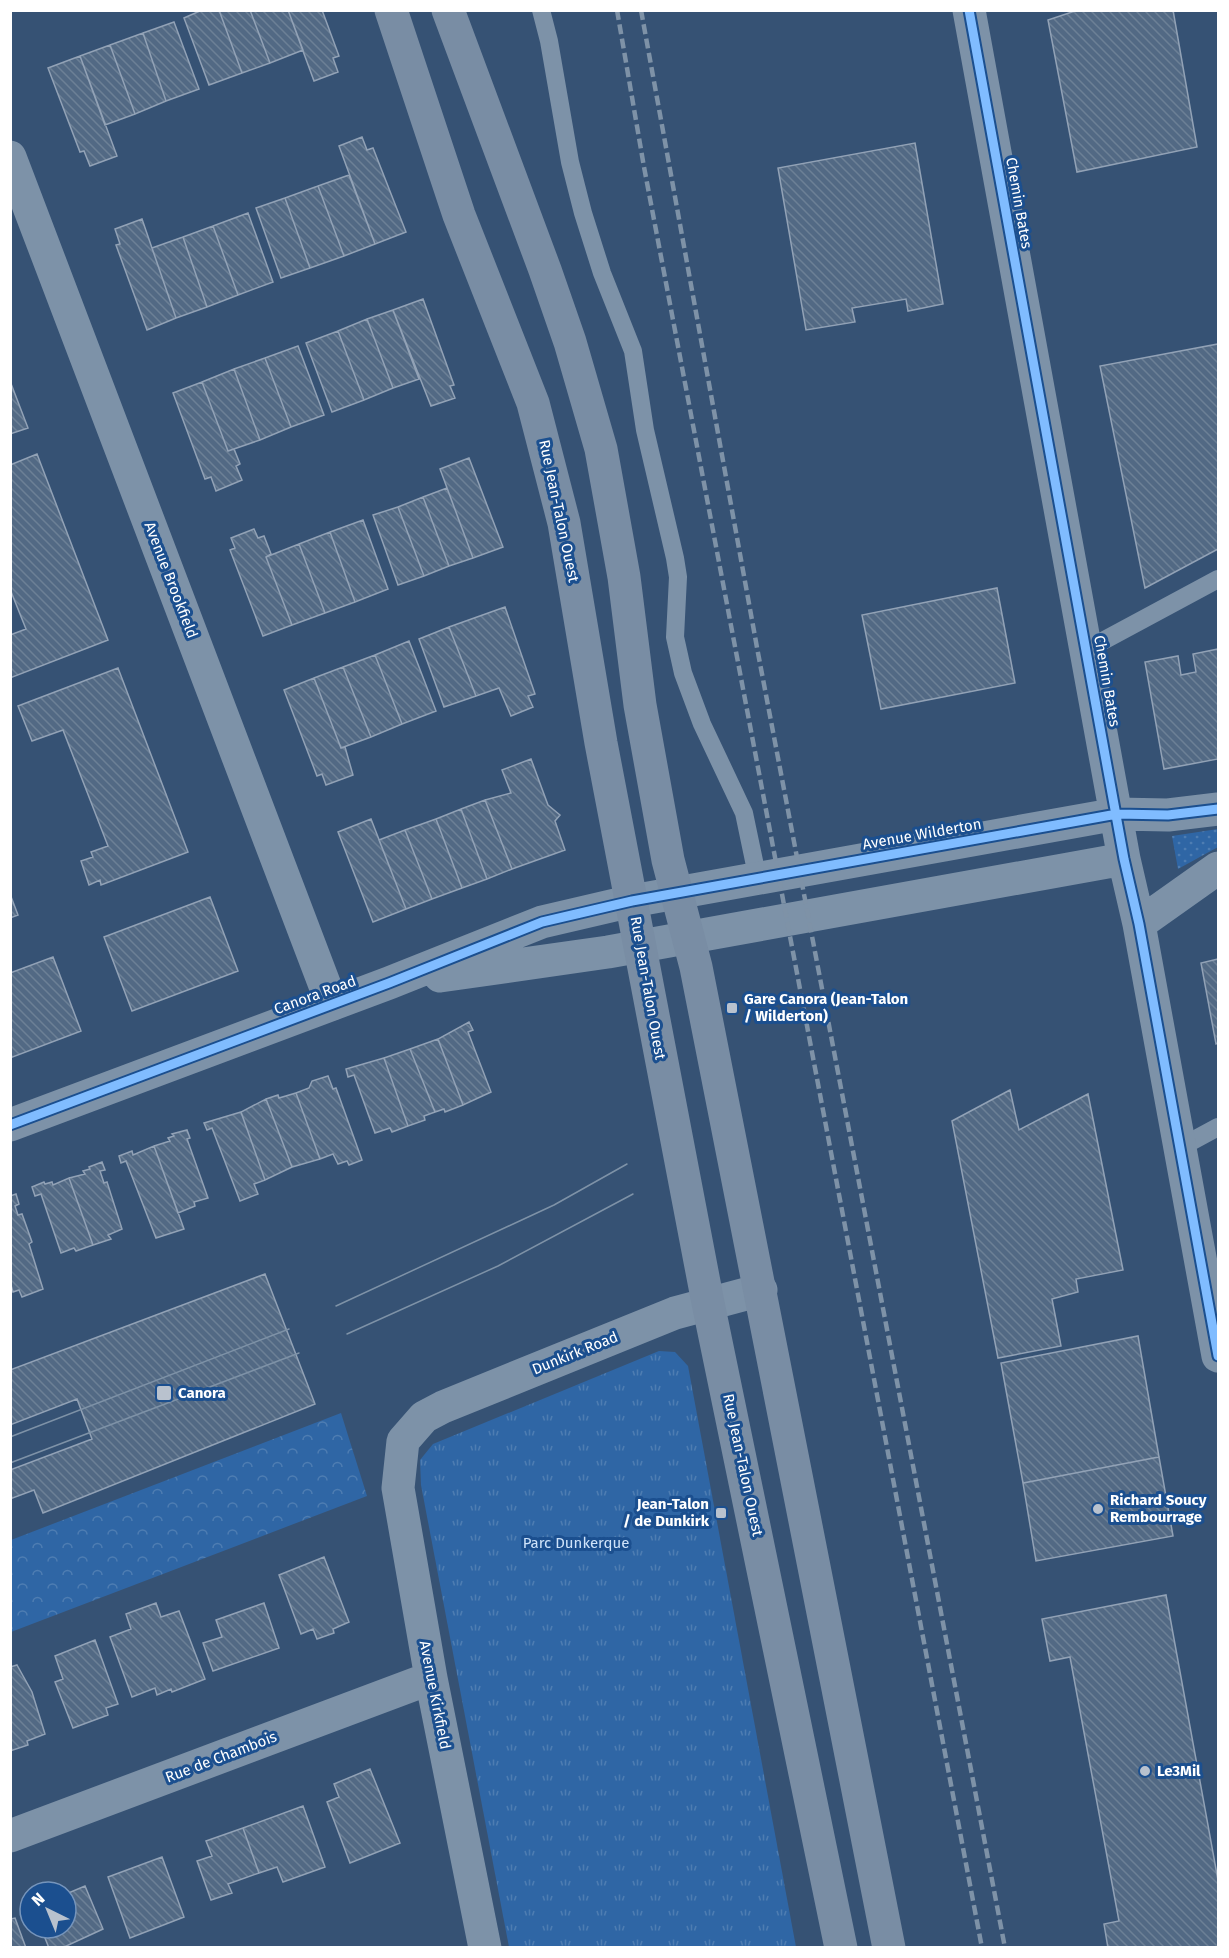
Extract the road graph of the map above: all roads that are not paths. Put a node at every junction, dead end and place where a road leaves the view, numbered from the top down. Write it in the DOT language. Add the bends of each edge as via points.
graph roads {
  1 [pos="391,10"];
  2 [pos="448,10"];
  3 [pos="541,10"];
  4 [pos="551,10"];
  5 [pos="969,10"];
  6 [pos="549,40"];
  7 [pos="10,157"];
  8 [pos="1218,579"];
  9 [pos="1086,650"];
  10 [pos="1218,809"];
  11 [pos="1117,814"];
  12 [pos="1124,860"];
  13 [pos="1218,868"];
  14 [pos="758,880"];
  15 [pos="678,894"];
  16 [pos="632,901"];
  17 [pos="1139,924"];
  18 [pos="690,937"];
  19 [pos="639,946"];
  20 [pos="389,983"];
  21 [pos="332,1004"];
  22 [pos="10,1125"];
  23 [pos="1218,1127"];
  24 [pos="1181,1147"];
  25 [pos="761,1290"];
  26 [pos="708,1303"];
  27 [pos="1218,1356"];
  28 [pos="403,1442"];
  29 [pos="431,1678"];
  30 [pos="10,1836"];
  31 [pos="485,1947"];
  32 [pos="841,1947"];
  33 [pos="889,1947"];
  1 -- 16 [label="main road, Rue Jean-Talon Ouest" via="462,225 533,403 550,462"];
  2 -- 15 [label="main road" via="545,270 601,449 623,569 640,705 668,860"];
  3 -- 6 [label="lane"];
  4 -- 6 [label="lane"];
  5 -- 9 [label="street, Chemin Bates"];
  6 -- 14 [label="lane" via="583,213 633,351 645,429 675,558 675,637 683,673 744,813"];
  7 -- 21 [label="street, Avenue Brookfield"];
  8 -- 9 [label="lane"];
  9 -- 11 [label="street, Chemin Bates"];
  10 -- 11 [label="street, Avenue Wilderton" via="1168,815"];
  11 -- 12 [label="street, Chemin Bates"];
  11 -- 14 [label="street, Avenue Wilderton"];
  12 -- 17 [label="street, Chemin Bates"];
  12 -- 18 [label="street"];
  13 -- 17 [label="street"];
  14 -- 15 [label="street, Avenue Wilderton"];
  15 -- 16 [label="street, Avenue Wilderton"];
  15 -- 18 [label="main road"];
  16 -- 19 [label="main road, Rue Jean-Talon Ouest"];
  16 -- 20 [label="street, Canora Road" via="542,922"];
  17 -- 24 [label="street, Chemin Bates"];
  18 -- 19 [label="street"];
  18 -- 25 [label="main road"];
  19 -- 20 [label="street, Canora Road"];
  19 -- 26 [label="main road, Rue Jean-Talon Ouest"];
  20 -- 21 [label="street, Canora Road"];
  21 -- 22 [label="street, Canora Road"];
  23 -- 24 [label="lane"];
  24 -- 27 [label="street, Chemin Bates"];
  25 -- 26 [label="street, Dunkirk Road"];
  25 -- 33 [label="main road"];
  26 -- 28 [label="street, Dunkirk Road" via="443,1407 424,1417"];
  26 -- 32 [label="main road, Rue Jean-Talon Ouest"];
  28 -- 29 [label="street, Avenue Kirkfield" via="398,1488"];
  29 -- 30 [label="street, Rue de Chambois"];
  29 -- 31 [label="street, Avenue Kirkfield"];
}
